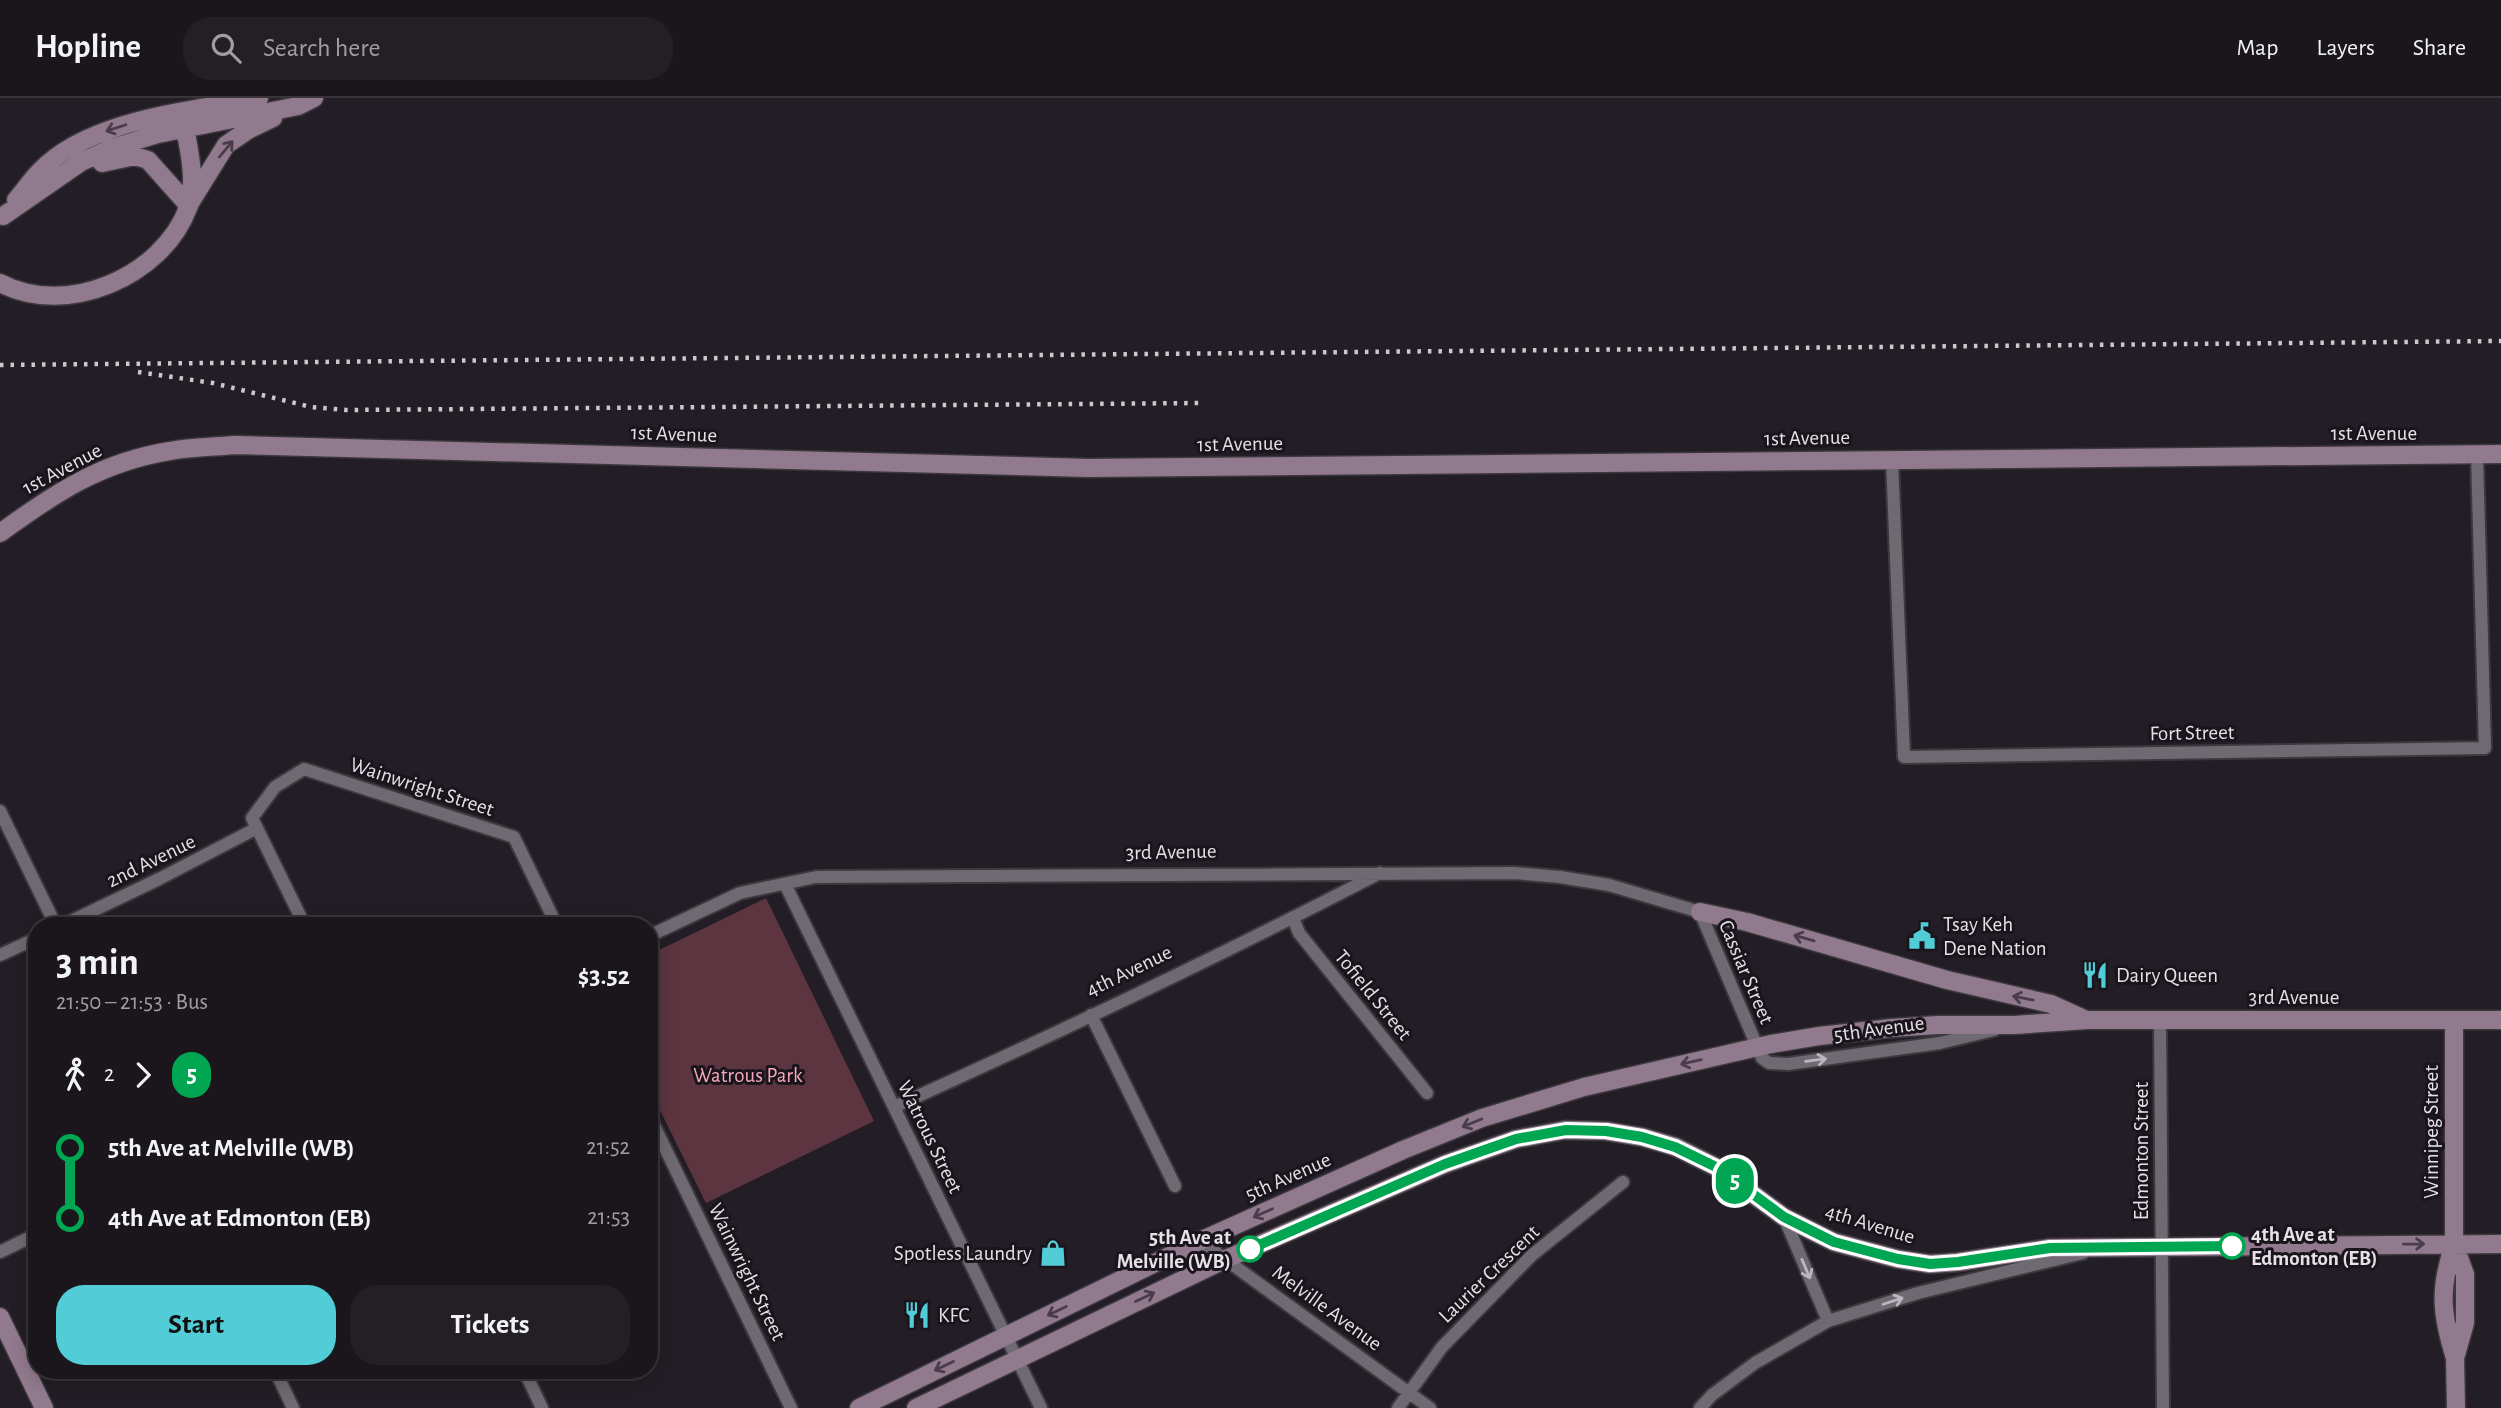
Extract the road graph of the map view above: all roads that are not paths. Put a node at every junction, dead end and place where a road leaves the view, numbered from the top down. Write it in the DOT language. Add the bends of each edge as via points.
graph roads {
  1 [pos="259,98"];
  2 [pos="306,102"];
  3 [pos="183,121"];
  4 [pos="50,183"];
  5 [pos="189,206"];
  6 [pos="1,218"];
  7 [pos="0,283"];
  8 [pos="2501,454"];
  9 [pos="2477,455"];
  10 [pos="1892,460"];
  11 [pos="0,533"];
  12 [pos="0,811"];
  13 [pos="257,828"];
  14 [pos="1382,872"];
  15 [pos="785,884"];
  16 [pos="1700,912"];
  17 [pos="54,917"];
  18 [pos="78,917"];
  19 [pos="301,917"];
  20 [pos="553,917"];
  21 [pos="1293,918"];
  22 [pos="658,932"];
  23 [pos="28,941"];
  24 [pos="0,955"];
  25 [pos="1091,1015"];
  26 [pos="2087,1020"];
  27 [pos="2160,1020"];
  28 [pos="2454,1020"];
  29 [pos="2501,1020"];
  30 [pos="1757,1047"];
  31 [pos="1427,1093"];
  32 [pos="894,1107"];
  33 [pos="658,1134"];
  34 [pos="1623,1182"];
  35 [pos="1175,1186"];
  36 [pos="1784,1217"];
  37 [pos="28,1238"];
  38 [pos="1200,1241"];
  39 [pos="2454,1244"];
  40 [pos="2501,1244"];
  41 [pos="2101,1247"];
  42 [pos="2161,1247"];
  43 [pos="0,1252"];
  44 [pos="1226,1259"];
  45 [pos="0,1317"];
  46 [pos="1828,1321"];
  47 [pos="1005,1337"];
  48 [pos="1017,1359"];
  49 [pos="28,1375"];
  50 [pos="30,1379"];
  51 [pos="279,1379"];
  52 [pos="528,1379"];
  53 [pos="1409,1393"];
  54 [pos="44,1408"];
  55 [pos="293,1408"];
  56 [pos="542,1408"];
  57 [pos="791,1408"];
  58 [pos="859,1408"];
  59 [pos="916,1408"];
  60 [pos="1041,1408"];
  61 [pos="1398,1408"];
  62 [pos="1430,1408"];
  63 [pos="1700,1408"];
  64 [pos="2163,1408"];
  65 [pos="2456,1408"];
  1 -- 3 [label="main road"];
  2 -- 3 [label="main road"];
  5 -- 2 [label="main road, one-way" via="226,145"];
  3 -- 4 [label="main road" via="81,162"];
  3 -- 5 [label="main road" via="191,174"];
  3 -- 6 [label="main road, one-way" via="128,124 99,133 41,169"];
  4 -- 5 [label="main road" via="135,156 148,160"];
  4 -- 6 [label="main road"];
  5 -- 7 [label="main road" via="161,250 127,277 56,296 14,290"];
  8 -- 9 [label="main road, 1st Avenue"];
  9 -- 10 [label="main road, 1st Avenue"];
  9 -- 10 [label="street, Fort Street" via="2484,748 1905,757"];
  10 -- 11 [label="main road, 1st Avenue" via="1088,468 235,445 169,451 110,466 57,492"];
  12 -- 17 [label="street"];
  13 -- 18 [label="street, 2nd Avenue"];
  13 -- 19 [label="street"];
  13 -- 20 [label="street, Wainwright Street" via="252,818 275,787 303,769 514,837"];
  14 -- 15 [label="street, 3rd Avenue" via="817,877"];
  14 -- 16 [label="street, 3rd Avenue" via="1560,877 1609,885"];
  14 -- 21 [label="street, 4th Avenue"];
  15 -- 22 [label="street, 3rd Avenue" via="740,892"];
  15 -- 32 [label="street, Watrous Street"];
  26 -- 16 [label="main road, one-way" via="2051,1004"];
  16 -- 30 [label="street, Cassiar Street"];
  21 -- 25 [label="street, 4th Avenue"];
  21 -- 31 [label="street, Tofield Street" via="1299,933"];
  23 -- 24 [label="street"];
  25 -- 32 [label="street, 4th Avenue"];
  25 -- 35 [label="street"];
  26 -- 27 [label="main road, 3rd Avenue"];
  26 -- 30 [label="main road, 5th Avenue" via="1891,1028"];
  27 -- 28 [label="main road, 3rd Avenue"];
  27 -- 42 [label="street, Edmonton Street"];
  28 -- 29 [label="main road, 3rd Avenue"];
  28 -- 39 [label="main road, Winnipeg Street"];
  30 -- 38 [label="main road, 5th Avenue, one-way" via="1584,1087 1482,1118"];
  32 -- 47 [label="street, Watrous Street"];
  33 -- 57 [label="street, Wainwright Street"];
  34 -- 53 [label="street, Laurier Crescent" via="1532,1255 1442,1347"];
  36 -- 41 [label="main road, 4th Avenue" via="1834,1242 1930,1264 2050,1248"];
  36 -- 44 [label="main road, 4th Avenue" via="1716,1167 1675,1147 1618,1133 1566,1130 1516,1139 1445,1164"];
  36 -- 46 [label="street, one-way"];
  37 -- 43 [label="street"];
  38 -- 44 [label="street, Melville Avenue"];
  38 -- 47 [label="main road, 5th Avenue, one-way"];
  39 -- 40 [label="main road, 4th Avenue"];
  42 -- 39 [label="main road, 4th Avenue, one-way"];
  39 -- 65 [label="main road, Winnipeg Street" via="2465,1274 2465,1323 2455,1358"];
  41 -- 42 [label="main road, 4th Avenue"];
  46 -- 41 [label="street, 4th Avenue, one-way"];
  42 -- 64 [label="street, Edmonton Street"];
  48 -- 44 [label="main road, one-way"];
  44 -- 53 [label="street, Melville Avenue"];
  45 -- 49 [label="main road"];
  46 -- 63 [label="street, 4th Avenue" via="1755,1363"];
  47 -- 48 [label="street, Watrous Street"];
  47 -- 58 [label="main road, 5th Avenue, one-way"];
  48 -- 59 [label="main road"];
  48 -- 60 [label="street, Watrous Street"];
  50 -- 54 [label="main road"];
  51 -- 55 [label="street"];
  52 -- 56 [label="street"];
  53 -- 61 [label="street, Laurier Crescent"];
  53 -- 62 [label="street, Melville Avenue"];
}
